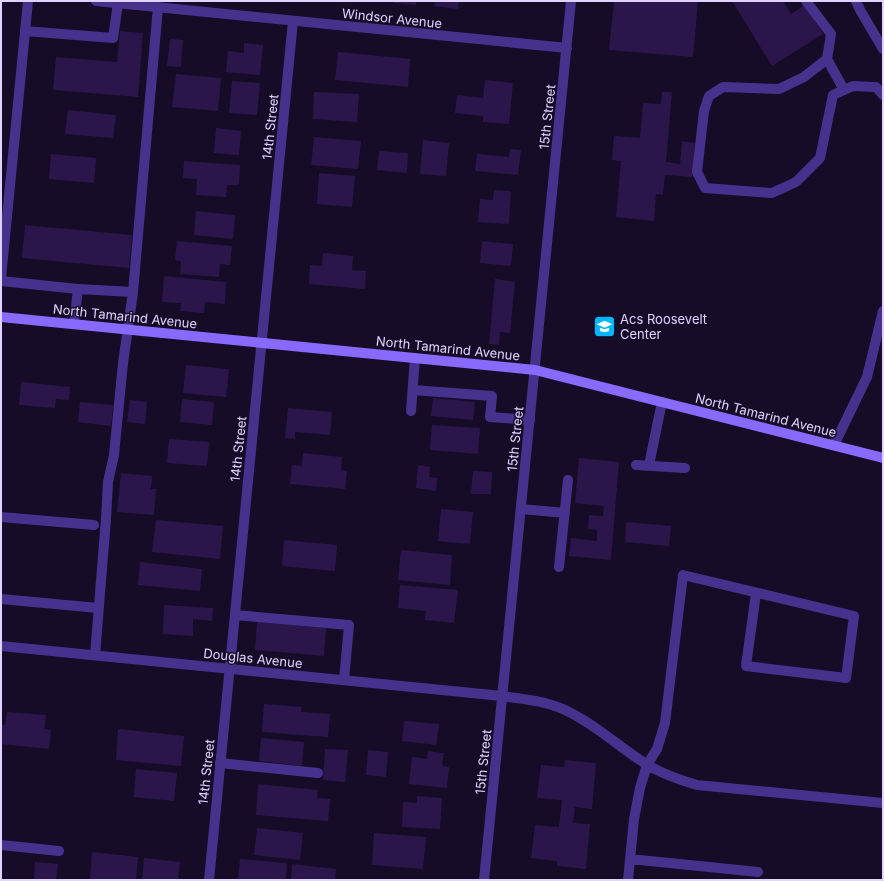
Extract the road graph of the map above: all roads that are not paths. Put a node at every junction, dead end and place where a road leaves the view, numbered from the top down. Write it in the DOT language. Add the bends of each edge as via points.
graph roads {
  1 [pos="28,1"];
  2 [pos="96,1"];
  3 [pos="571,1"];
  4 [pos="806,1"];
  5 [pos="118,3"];
  6 [pos="858,6"];
  7 [pos="158,7"];
  8 [pos="294,21"];
  9 [pos="25,30"];
  10 [pos="567,48"];
  11 [pos="883,49"];
  12 [pos="827,59"];
  13 [pos="844,90"];
  14 [pos="883,95"];
  15 [pos="1,273"];
  16 [pos="1,278"];
  17 [pos="1,281"];
  18 [pos="78,289"];
  19 [pos="133,292"];
  20 [pos="883,311"];
  21 [pos="1,317"];
  22 [pos="74,324"];
  23 [pos="128,329"];
  24 [pos="262,342"];
  25 [pos="415,358"];
  26 [pos="535,370"];
  27 [pos="413,390"];
  28 [pos="662,402"];
  29 [pos="412,411"];
  30 [pos="530,420"];
  31 [pos="834,445"];
  32 [pos="883,458"];
  33 [pos="636,464"];
  34 [pos="649,465"];
  35 [pos="685,468"];
  36 [pos="568,480"];
  37 [pos="521,509"];
  38 [pos="565,513"];
  39 [pos="1,517"];
  40 [pos="94,525"];
  41 [pos="559,567"];
  42 [pos="756,593"];
  43 [pos="1,599"];
  44 [pos="98,608"];
  45 [pos="235,615"];
  46 [pos="1,646"];
  47 [pos="94,655"];
  48 [pos="230,669"];
  49 [pos="344,680"];
  50 [pos="502,696"];
  51 [pos="220,763"];
  52 [pos="647,765"];
  53 [pos="318,773"];
  54 [pos="883,803"];
  55 [pos="1,845"];
  56 [pos="59,851"];
  57 [pos="630,859"];
  58 [pos="758,872"];
  59 [pos="209,880"];
  60 [pos="484,880"];
  61 [pos="628,880"];
  1 -- 9 [label="street"];
  2 -- 5 [label="street, Windsor Avenue"];
  3 -- 10 [label="street, 15th Street"];
  4 -- 12 [label="street" via="831,34"];
  5 -- 7 [label="street, Windsor Avenue"];
  5 -- 9 [label="street" via="113,38"];
  6 -- 11 [label="street"];
  7 -- 8 [label="street, Windsor Avenue"];
  7 -- 19 [label="street"];
  8 -- 10 [label="street, Windsor Avenue"];
  8 -- 24 [label="street, 14th Street"];
  9 -- 15 [label="street"];
  10 -- 26 [label="street, 15th Street"];
  12 -- 13 [label="street"];
  12 -- 13 [label="street" via="804,77 779,89 723,87 709,96 704,111 697,172 706,188 772,193 796,182 820,158 833,95"];
  13 -- 14 [label="street" via="853,86 876,87"];
  15 -- 16 [label="street"];
  17 -- 18 [label="street"];
  18 -- 19 [label="street"];
  18 -- 22 [label="street"];
  19 -- 23 [label="street"];
  20 -- 31 [label="street" via="867,377"];
  21 -- 22 [label="street, North Tamarind Avenue"];
  22 -- 23 [label="street, North Tamarind Avenue"];
  23 -- 24 [label="street, North Tamarind Avenue"];
  23 -- 44 [label="street" via="114,455 108,482"];
  24 -- 25 [label="street, North Tamarind Avenue"];
  24 -- 45 [label="street, 14th Street"];
  25 -- 26 [label="street, North Tamarind Avenue"];
  25 -- 27 [label="street"];
  26 -- 28 [label="street, North Tamarind Avenue"];
  26 -- 30 [label="street, 15th Street"];
  27 -- 29 [label="street"];
  27 -- 30 [label="street" via="492,396 490,417"];
  28 -- 31 [label="street, North Tamarind Avenue"];
  28 -- 34 [label="street"];
  30 -- 37 [label="street, 15th Street"];
  31 -- 32 [label="street, North Tamarind Avenue"];
  33 -- 34 [label="street"];
  34 -- 35 [label="street"];
  36 -- 38 [label="street"];
  37 -- 38 [label="street"];
  37 -- 50 [label="street, 15th Street"];
  38 -- 41 [label="street"];
  39 -- 40 [label="street"];
  42 -- 42 [label="street" via="854,616 846,678 746,666"];
  42 -- 52 [label="street" via="683,576 665,722 657,749"];
  43 -- 44 [label="street"];
  44 -- 47 [label="street"];
  45 -- 48 [label="street, 14th Street"];
  45 -- 49 [label="street" via="349,626"];
  46 -- 47 [label="street, Douglas Avenue"];
  47 -- 48 [label="street, Douglas Avenue"];
  48 -- 49 [label="street, Douglas Avenue"];
  48 -- 51 [label="street, 14th Street"];
  49 -- 50 [label="street, Douglas Avenue"];
  50 -- 52 [label="street, Douglas Avenue" via="538,701 565,710 598,729"];
  50 -- 60 [label="street, 15th Street"];
  51 -- 53 [label="street"];
  51 -- 59 [label="street, 14th Street"];
  52 -- 54 [label="street, Douglas Avenue" via="697,785"];
  52 -- 57 [label="street" via="636,804"];
  55 -- 56 [label="street"];
  57 -- 58 [label="street"];
  57 -- 61 [label="street"];
}
